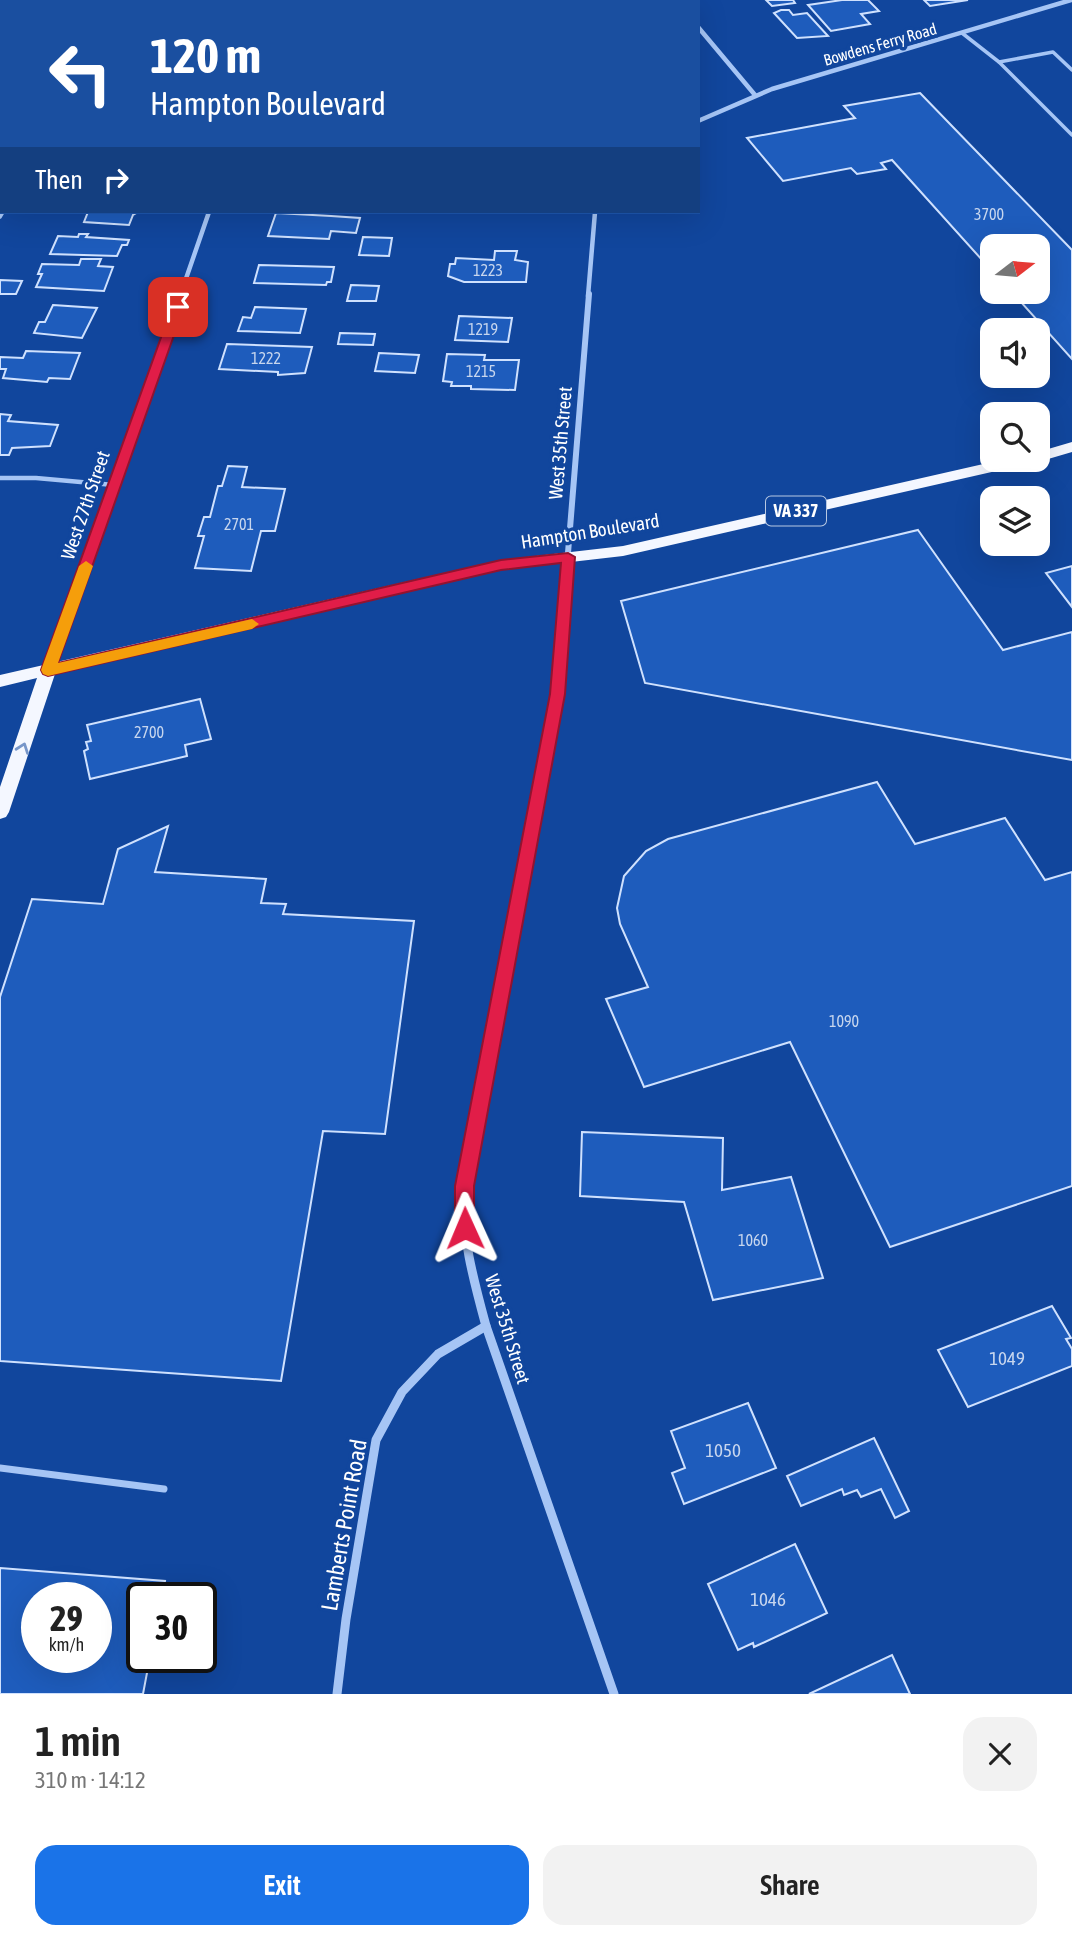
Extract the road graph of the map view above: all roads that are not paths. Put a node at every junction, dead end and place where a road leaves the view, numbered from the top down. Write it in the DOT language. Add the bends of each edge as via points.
graph roads {
  1 [pos="1071,0"];
  2 [pos="700,29"];
  3 [pos="962,33"];
  4 [pos="999,62"];
  5 [pos="1072,70"];
  6 [pos="755,95"];
  7 [pos="700,120"];
  8 [pos="1072,135"];
  9 [pos="208,214"];
  10 [pos="595,214"];
  11 [pos="1072,447"];
  12 [pos="1050,453"];
  13 [pos="980,470"];
  14 [pos="0,478"];
  15 [pos="114,485"];
  16 [pos="568,557"];
  17 [pos="48,670"];
  18 [pos="0,681"];
  19 [pos="0,812"];
  20 [pos="486,1326"];
  21 [pos="0,1468"];
  22 [pos="164,1489"];
  23 [pos="337,1694"];
  24 [pos="614,1694"];
  1 -- 3 [label="street, Bowdens Ferry Road"];
  2 -- 6 [label="street"];
  3 -- 4 [label="lane"];
  3 -- 6 [label="street, Bowdens Ferry Road"];
  4 -- 5 [label="lane" via="1053,52"];
  4 -- 8 [label="lane"];
  6 -- 7 [label="street, Bowdens Ferry Road"];
  9 -- 15 [label="street, West 27th Street"];
  10 -- 16 [label="street, West 35th Street"];
  11 -- 12 [label="main road"];
  13 -- 16 [label="main road, Hampton Boulevard / VA 337" via="623,551"];
  14 -- 15 [label="lane"];
  15 -- 17 [label="street, West 27th Street"];
  16 -- 17 [label="main road, Hampton Boulevard / VA 337" via="501,565"];
  16 -- 20 [label="street, West 35th Street" via="557,694 464,1186 465,1228"];
  17 -- 18 [label="main road, Hampton Boulevard / VA 337"];
  19 -- 17 [label="main road, West 27th Street, one-way"];
  20 -- 23 [label="street, Lamberts Point Road" via="438,1354 402,1392 376,1440"];
  20 -- 24 [label="street, West 35th Street"];
  21 -- 22 [label="lane"];
}
